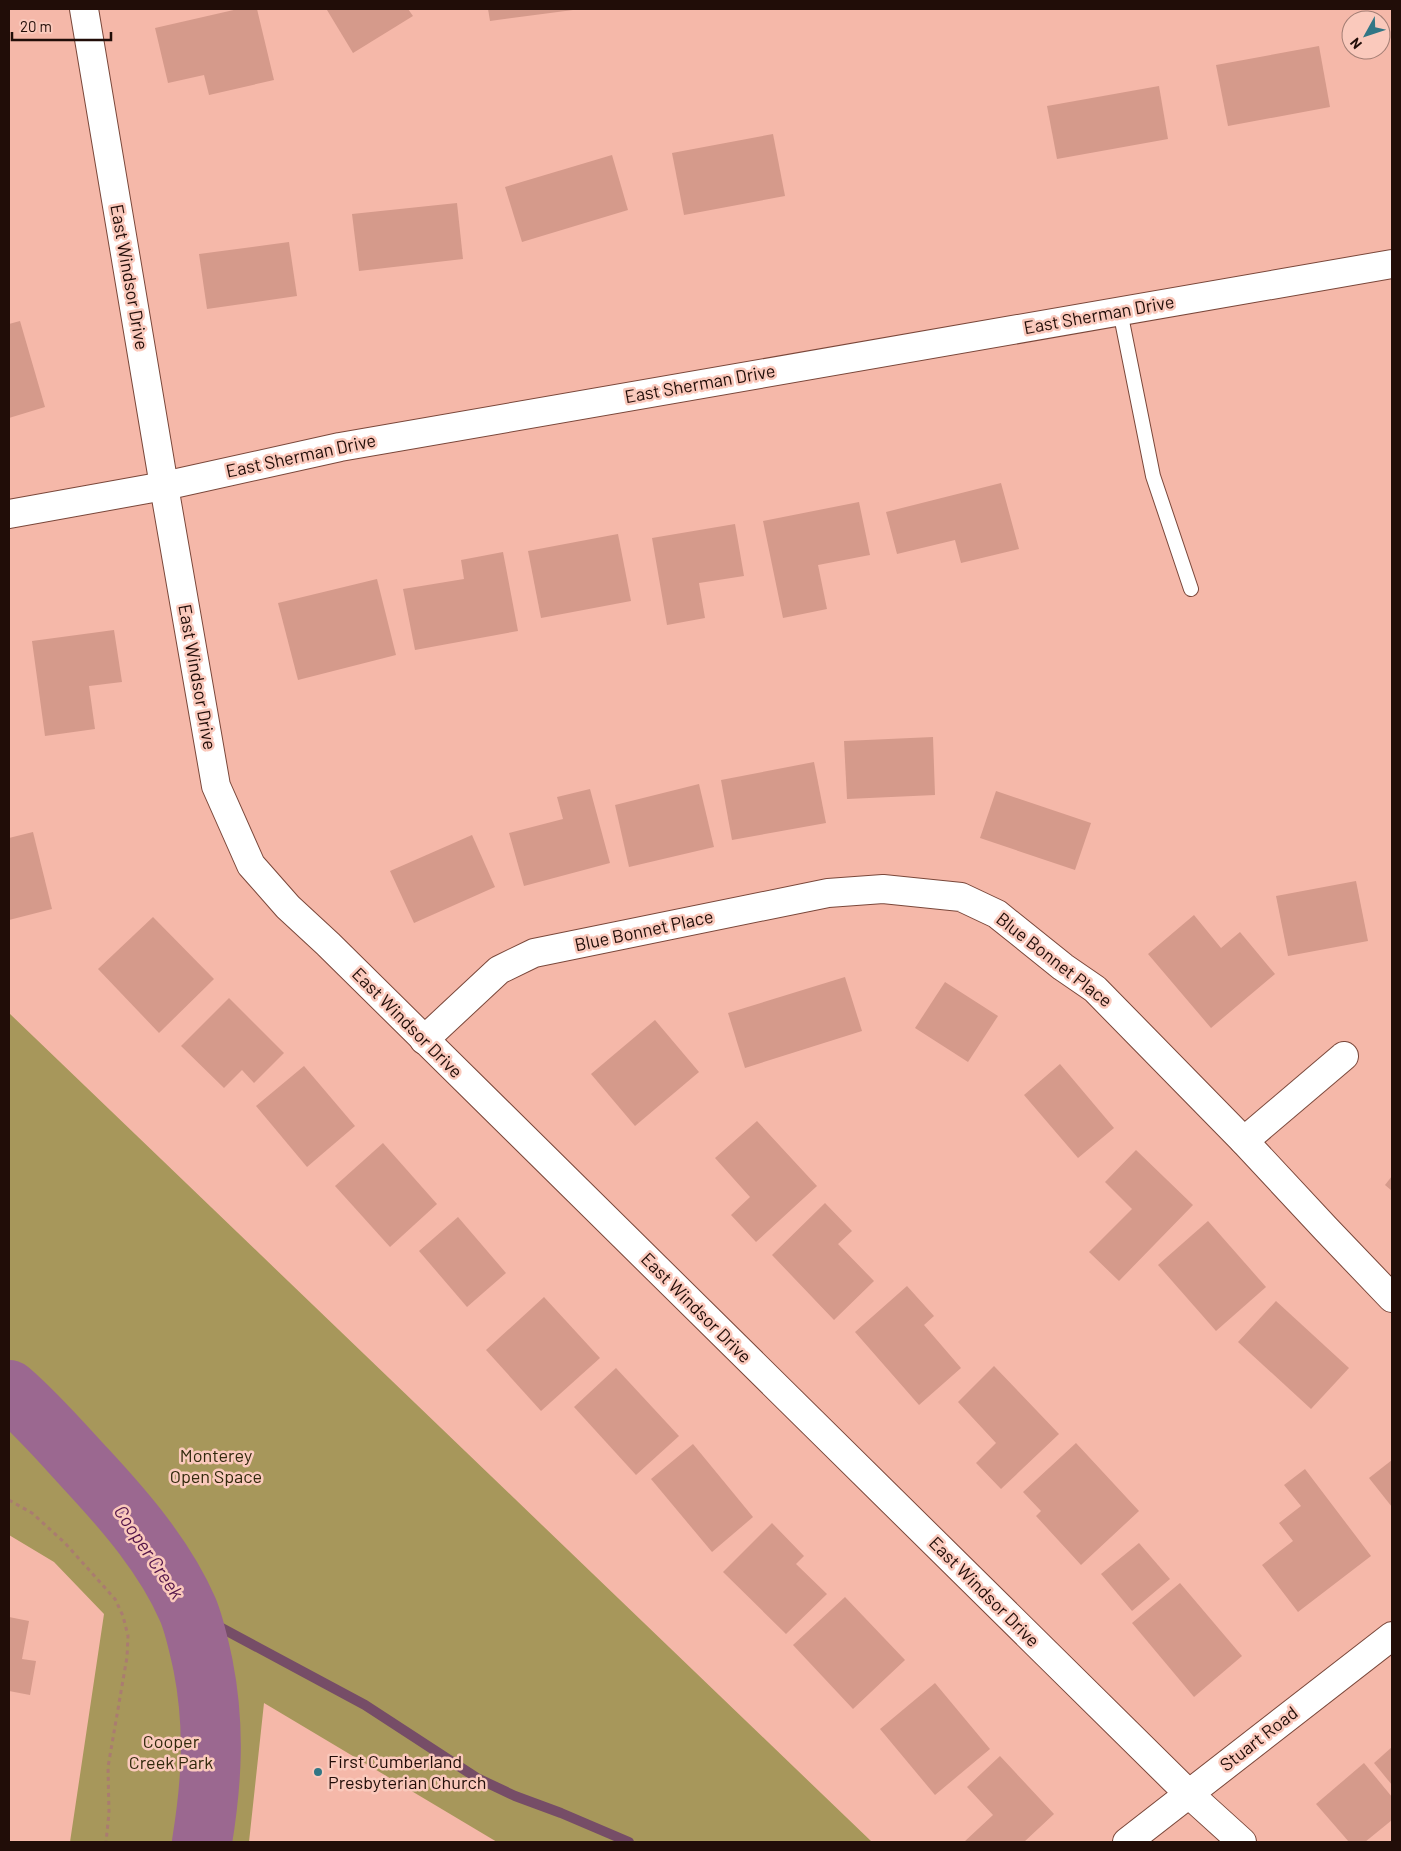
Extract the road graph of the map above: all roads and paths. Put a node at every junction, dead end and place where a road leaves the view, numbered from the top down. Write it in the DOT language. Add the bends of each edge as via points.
graph roads {
  1 [pos="84,9"];
  2 [pos="1392,264"];
  3 [pos="1120,311"];
  4 [pos="164,486"];
  5 [pos="9,514"];
  6 [pos="1191,589"];
  7 [pos="424,1040"];
  8 [pos="1344,1056"];
  9 [pos="1244,1141"];
  10 [pos="1392,1298"];
  11 [pos="9,1500"];
  12 [pos="1392,1636"];
  13 [pos="1189,1794"];
  14 [pos="106,1842"];
  15 [pos="1127,1842"];
  16 [pos="1242,1842"];
  1 -- 4 [label="street, East Windsor Drive"];
  2 -- 3 [label="street, East Sherman Drive"];
  3 -- 4 [label="street, East Sherman Drive" via="340,447"];
  3 -- 6 [label="lane" via="1152,476"];
  4 -- 5 [label="street, East Sherman Drive"];
  4 -- 7 [label="street, East Windsor Drive" via="216,786 252,865 288,907"];
  7 -- 9 [label="street, Blue Bonnet Place" via="499,970 534,953 828,893 883,889 961,896 997,914 1063,967 1095,988"];
  7 -- 13 [label="street, East Windsor Drive"];
  8 -- 9 [label="street"];
  9 -- 10 [label="street, Blue Bonnet Place"];
  11 -- 14 [label="path" via="32,1513 66,1543 115,1599 123,1616 128,1656 108,1767"];
  12 -- 13 [label="street, Stuart Road"];
  13 -- 15 [label="street, Stuart Road"];
  13 -- 16 [label="street, East Windsor Drive"];
}
